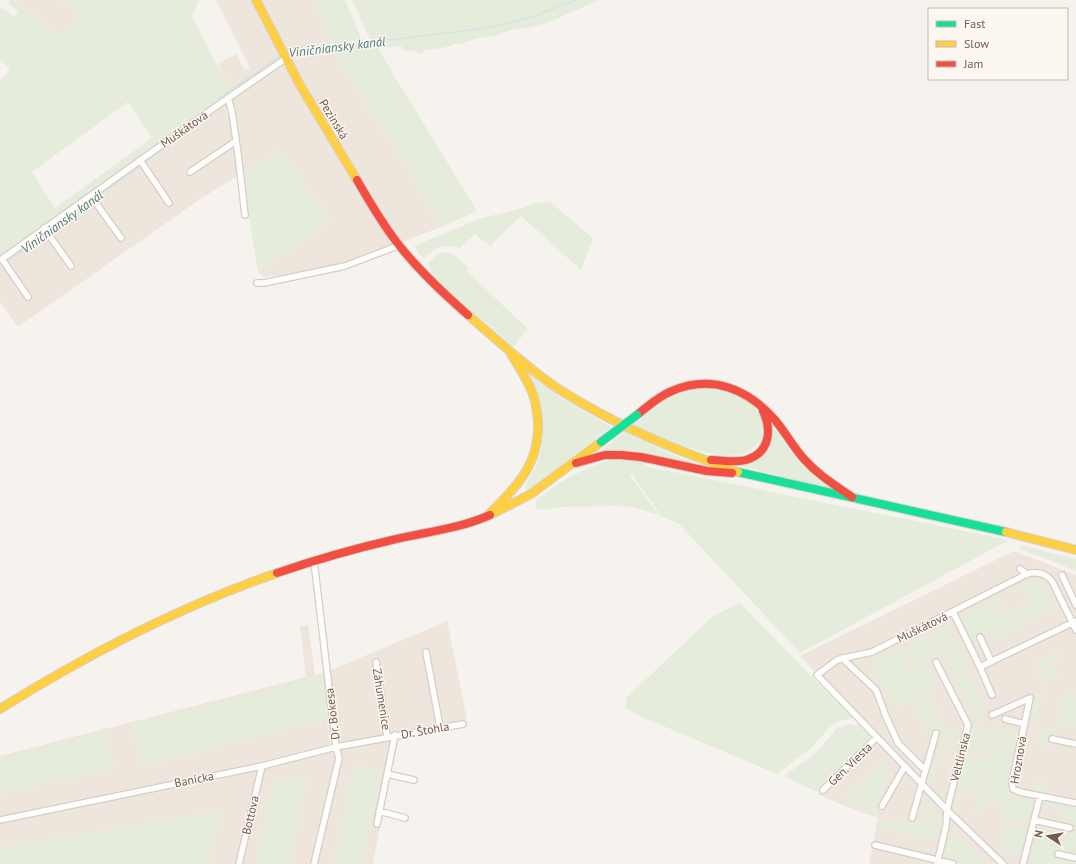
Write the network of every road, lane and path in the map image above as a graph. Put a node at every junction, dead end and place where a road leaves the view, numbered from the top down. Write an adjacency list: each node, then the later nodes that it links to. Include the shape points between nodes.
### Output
1 (256, 0): 2 (main road, Pezinská)
2 (283, 55): 3 (street, Muškátová); 12 (main road, Pezinská, via 328,133)
3 (228, 98): 4 (street); 5 (street, Muškátová)
4 (236, 141): 6 (street); 9 (street)
5 (140, 160): 7 (street, Muškátová); 8 (street)
6 (190, 172)
7 (91, 196): 10 (street, Muškátová); 11 (street)
8 (169, 203)
9 (245, 215)
10 (44, 228): 13 (street); 15 (street, Muškátová, via 2,259)
11 (121, 238)
12 (400, 245): 14 (street, via 345,266); 16 (main road, Pezinská, via 438,288)
13 (71, 266)
14 (257, 283)
15 (28, 297)
16 (508, 348): 18 (main road, Pezinská, via 550,382 587,406 635,432); 22 (main road, via 532,394 538,421 537,440 531,464 522,479)
17 (758, 404): 18 (main road, via 767,418 770,432 767,442 758,453 739,461); 19 (main road, bridge, via 746,394 718,384 689,385 672,391); 21 (main road, via 772,416 796,449 819,474)
18 (702, 460): 20 (main road, Pezinská)
19 (571, 465): 20 (main road, via 605,455 621,455 707,471); 22 (main road, via 520,501)
20 (745, 474): 21 (main road)
21 (856, 499): 23 (main road)
22 (484, 518): 24 (main road)
23 (1076, 550)
24 (314, 561): 40 (main road, via 240,586 155,623 74,664); 52 (street, Dr. Bokesa)
25 (1020, 570): 26 (street, Muškátová)
26 (1027, 574): 29 (street, Muškátová); 30 (street, Muškátová, via 1033,572 1048,576)
27 (1062, 575): 28 (street)
28 (1076, 604)
29 (953, 612): 34 (street, Muškátová, via 872,652); 38 (street)
30 (1074, 622): 31 (street, Muškátová); 35 (street)
31 (1076, 630)
32 (980, 637): 35 (street)
33 (426, 652): 45 (street)
34 (842, 658): 49 (street, Muškátová, via 816,675); 55 (street, via 876,690 898,743)
35 (991, 661): 38 (street)
36 (376, 662): 48 (street, Záhumenice)
37 (936, 662): 63 (street, Veltlínska, via 968,725)
38 (980, 667): 39 (street)
39 (992, 695)
40 (0, 709)
41 (992, 715): 44 (street, Hroznová, via 1030,698)
42 (1006, 719): 44 (street)
43 (464, 724): 45 (street, Dr. Štohla)
44 (1024, 724): 60 (street, Hroznová, via 1012,782 1013,789)
45 (440, 727): 47 (street, Dr. Štohla)
46 (936, 733): 55 (street)
47 (395, 735): 48 (street, Dr. Štohla); 56 (street)
48 (387, 737): 52 (street, Banícka)
49 (877, 737): 54 (street); 59 (street, Gen. Viesta)
50 (1052, 739): 51 (street)
51 (1076, 744)
52 (336, 747): 53 (street, Banícka); 78 (street, Dr. Bokesa, via 339,758)
53 (262, 766): 67 (street, Banícka); 77 (street, Bottova)
54 (905, 766): 58 (street); 62 (street)
55 (925, 770): 58 (street)
56 (387, 774): 57 (street); 64 (street)
57 (414, 780)
58 (922, 783): 63 (street); 66 (street)
59 (823, 790)
60 (1040, 796): 61 (street); 68 (street)
61 (1076, 803)
62 (882, 806)
63 (947, 810): 69 (street); 71 (street, Veltlínska)
64 (379, 811): 65 (street); 70 (street)
65 (405, 818)
66 (912, 818)
67 (0, 820)
68 (1034, 820): 72 (street); 81 (street)
69 (959, 822): 71 (street); 80 (street)
70 (377, 824)
71 (946, 826): 76 (street, Veltlínska)
72 (1070, 828)
73 (875, 845): 76 (street)
74 (1058, 854): 75 (street)
75 (1076, 858)
76 (938, 862): 79 (street)
77 (239, 864)
78 (314, 864)
79 (953, 864)
80 (1003, 864)
81 (1023, 864)

